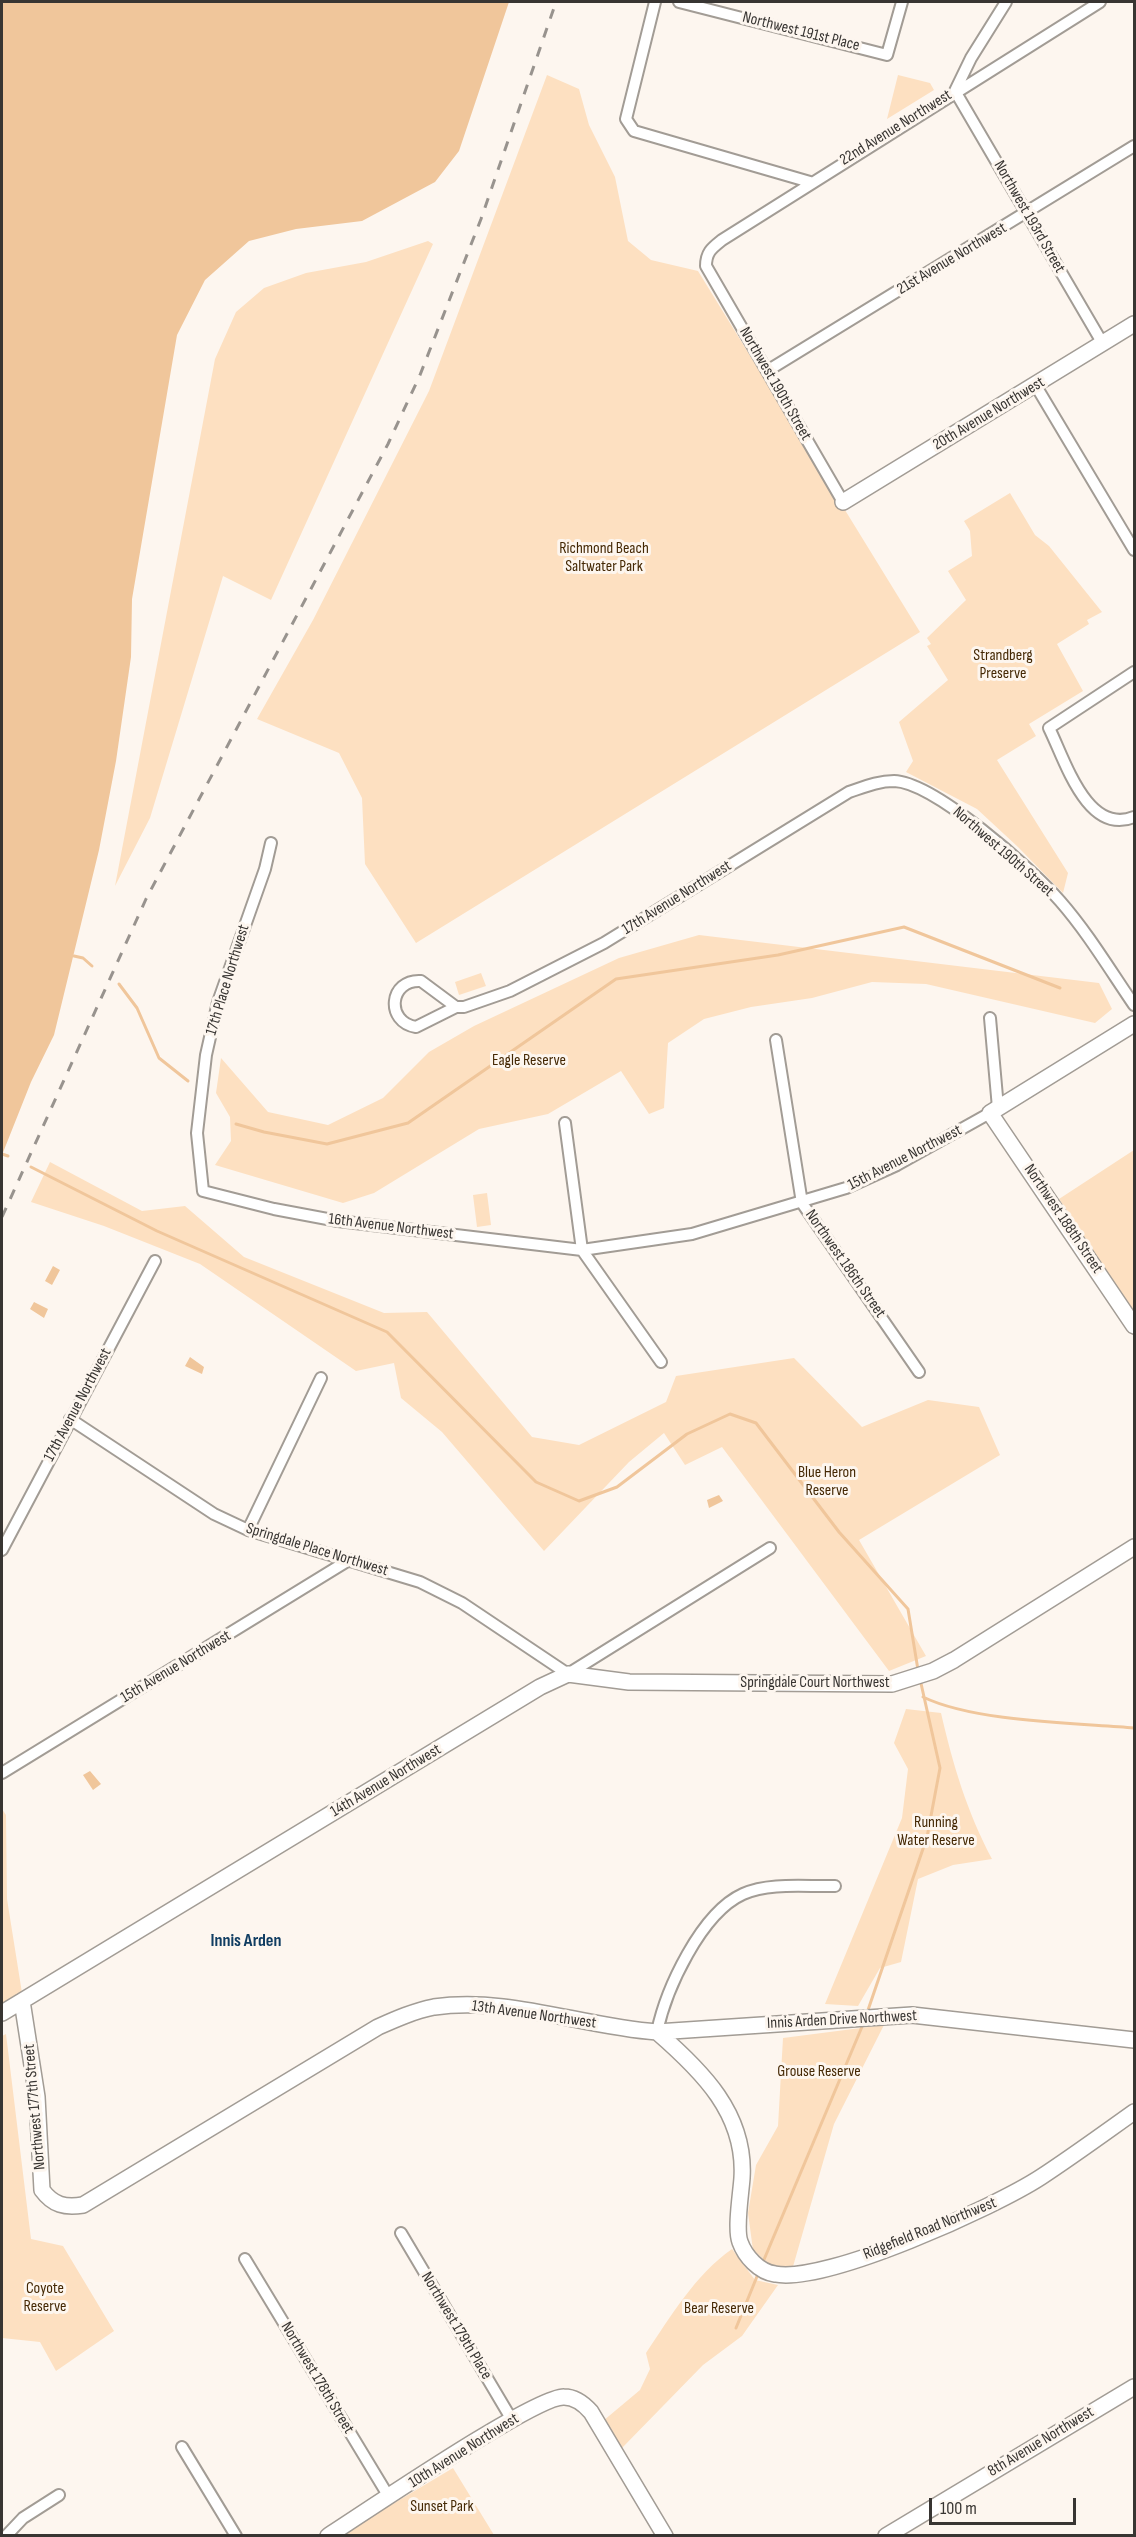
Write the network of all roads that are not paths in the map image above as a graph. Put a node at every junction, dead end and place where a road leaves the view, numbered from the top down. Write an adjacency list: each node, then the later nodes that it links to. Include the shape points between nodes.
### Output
1 (656, 2): 8 (street, via 626,119 628,126 634,131)
2 (679, 2): 3 (street, Northwest 191st Place, via 888,55)
3 (903, 2)
4 (1006, 2): 6 (street)
5 (1100, 2): 6 (street, 22nd Avenue Northwest)
6 (955, 91): 8 (street, 22nd Avenue Northwest); 9 (street, Northwest 193rd Street)
7 (1134, 146): 9 (street, 21st Avenue Northwest)
8 (810, 182): 10 (street, 22nd Avenue Northwest, via 711,248)
9 (1027, 214): 12 (street, Northwest 193rd Street); 13 (street, 21st Avenue Northwest)
10 (706, 266): 13 (street, Northwest 190th Street)
11 (1134, 324): 12 (street, 20th Avenue Northwest)
12 (1103, 344): 14 (street, 20th Avenue Northwest)
13 (768, 371): 15 (street, Northwest 190th Street)
14 (1036, 386): 15 (street, 20th Avenue Northwest); 16 (street)
15 (843, 502)
16 (1134, 550)
17 (1134, 672): 19 (street, via 1049,728 1088,804 1109,819 1123,821)
18 (895, 781): 21 (street, Northwest 190th Street, via 936,795 1034,876 1079,924); 22 (street, 17th Avenue Northwest, via 849,792 604,943 510,992)
19 (1134, 817)
20 (271, 843): 28 (street, 17th Place Northwest, via 218,1002 206,1055 197,1133)
21 (1134, 1005)
22 (456, 1007): 22 (street, 17th Avenue Northwest, via 421,981 405,985 394,1000 398,1016 416,1027)
23 (990, 1018): 26 (street, Northwest 188th Street)
24 (1134, 1024): 26 (street, 15th Avenue Northwest)
25 (776, 1040): 29 (street, Northwest 186th Street)
26 (994, 1110): 29 (street, 15th Avenue Northwest, via 897,1165); 32 (street, Northwest 188th Street)
27 (565, 1123): 30 (street)
28 (203, 1191): 30 (street, 16th Avenue Northwest, via 338,1221)
29 (802, 1203): 30 (street, 15th Avenue Northwest, via 692,1234); 34 (street, Northwest 186th Street)
30 (582, 1251): 33 (street)
31 (155, 1261): 36 (street, 17th Avenue Northwest)
32 (1134, 1326)
33 (661, 1362)
34 (920, 1372)
35 (321, 1377): 37 (street)
36 (70, 1419): 37 (street, Springdale Place Northwest, via 214,1514); 40 (street, 17th Avenue Northwest)
37 (248, 1530): 41 (street, Springdale Place Northwest)
38 (1134, 1547): 42 (street, Springdale Court Northwest, via 954,1660 892,1684 629,1682)
39 (770, 1548): 42 (street, 14th Avenue Northwest)
40 (2, 1550)
41 (349, 1560): 42 (street, Springdale Place Northwest, via 431,1587 462,1603); 43 (street, 15th Avenue Northwest)
42 (568, 1674): 45 (street, 14th Avenue Northwest, via 530,1693)
43 (2, 1773)
44 (836, 1886): 47 (street, via 771,1887 744,1894 725,1906 705,1928 687,1959 663,2004)
45 (22, 2001): 46 (street, 14th Avenue Northwest); 50 (street, Northwest 177th Street, via 37,2097 42,2190)
46 (2, 2013)
47 (657, 2032): 48 (street, Innis Arden Drive Northwest, via 912,2015); 49 (street, Ridgefield Road Northwest, via 707,2080 731,2115 743,2168 739,2240 747,2255 773,2274 792,2276 840,2264 952,2223 1041,2177); 50 (street, 13th Avenue Northwest, via 481,2006 432,2008 404,2015 83,2205)
48 (1134, 2040)
49 (1134, 2112)
50 (60, 2205)
51 (401, 2233): 54 (street, Northwest 179th Place)
52 (245, 2259): 57 (street, Northwest 178th Street)
53 (1134, 2387): 62 (street, 8th Avenue Northwest)
54 (512, 2420): 57 (street, 10th Avenue Northwest); 61 (street, 10th Avenue Northwest, via 544,2402 563,2396 574,2398 591,2412)
55 (182, 2447): 59 (street)
56 (59, 2495): 58 (street, via 23,2518)
57 (389, 2497): 60 (street, 10th Avenue Northwest)
58 (6, 2535)
59 (236, 2535)
60 (328, 2535)
61 (665, 2535)
62 (886, 2535)

